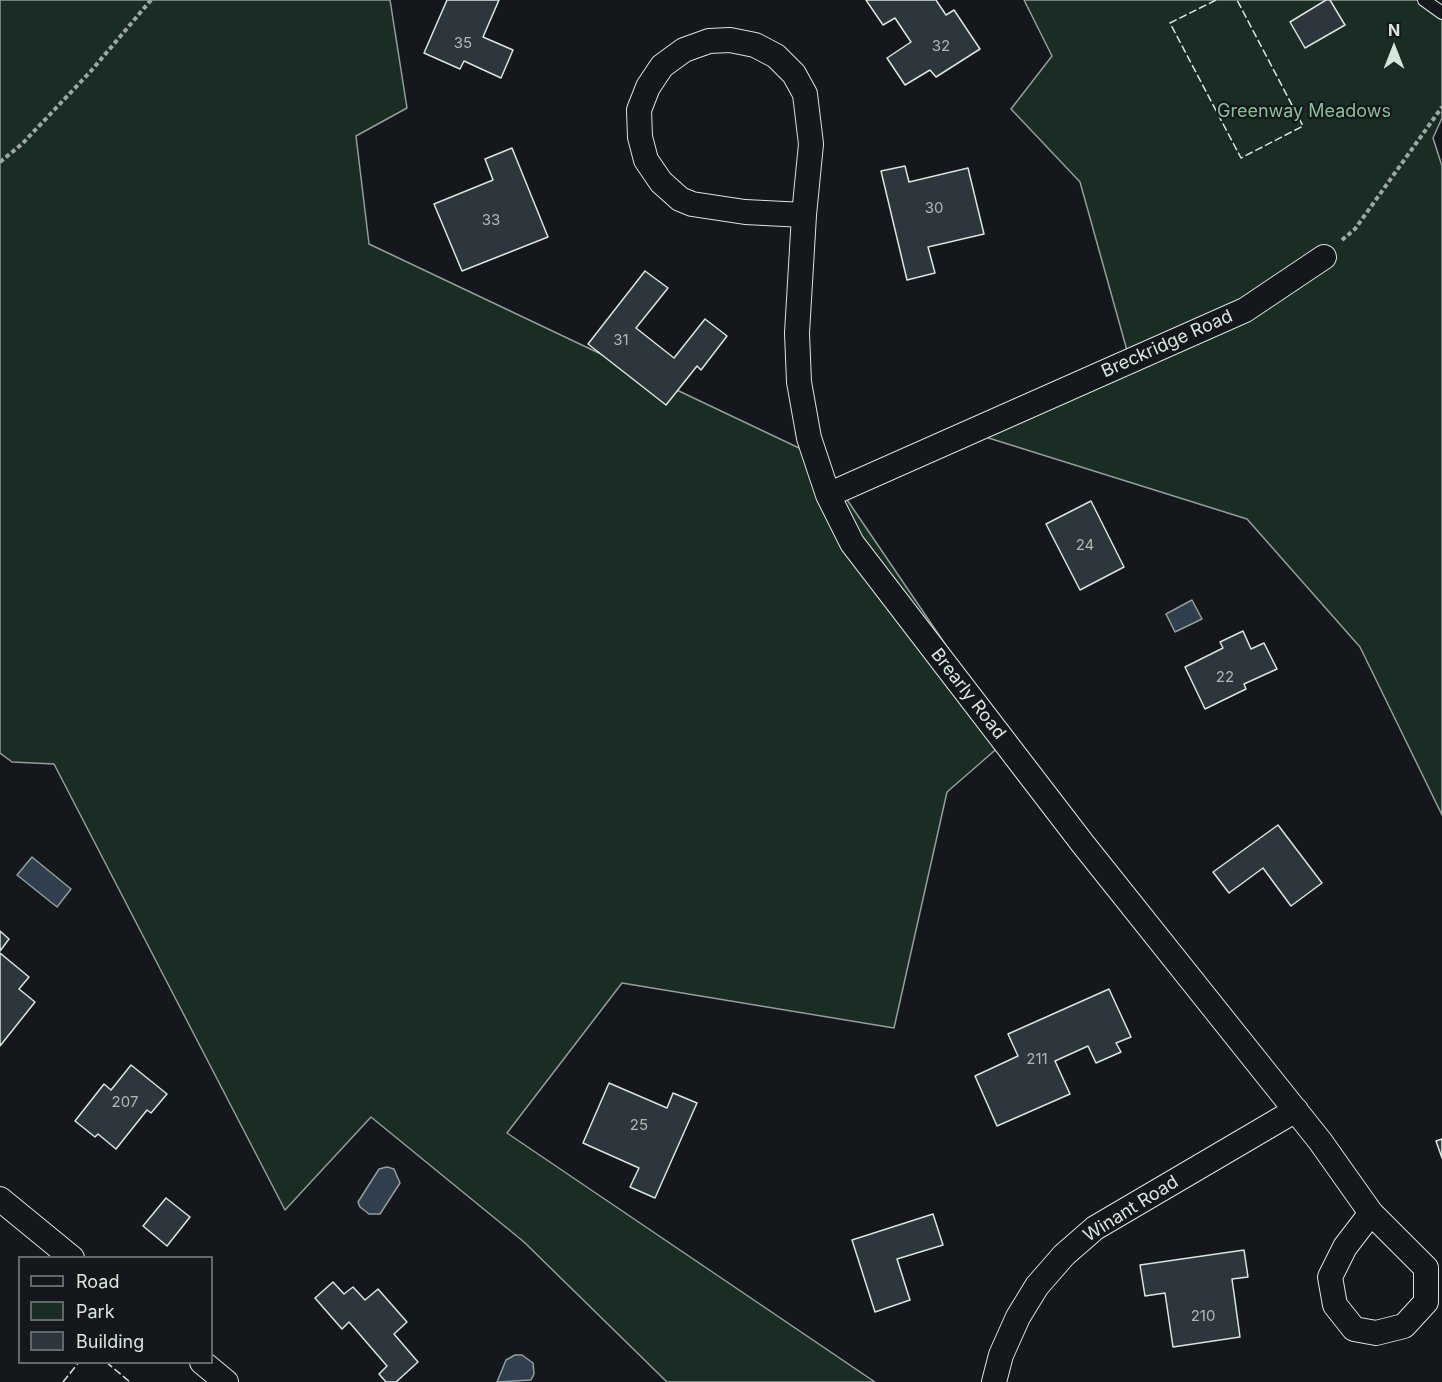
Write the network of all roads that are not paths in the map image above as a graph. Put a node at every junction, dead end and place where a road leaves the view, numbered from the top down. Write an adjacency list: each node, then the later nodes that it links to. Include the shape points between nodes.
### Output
1 (1424, 0): 2 (lane)
2 (1442, 14)
3 (804, 215): 3 (street, Brearly Road, via 810,117 805,94 794,74 776,56 755,45 730,40 709,41 684,50 662,66 648,87 638,124 646,160 661,182 680,199 701,206); 5 (street, Brearly Road, via 797,333 799,382 809,438)
4 (1324, 257): 5 (street, Breckridge Road, via 1245,310)
5 (828, 495): 6 (street, Brearly Road, via 852,543 1083,844)
6 (1296, 1110): 8 (street, Brearly Road); 12 (street, Winant Road, via 1095,1228 1064,1255 1037,1286 1018,1317)
7 (0, 1199): 9 (street)
8 (1371, 1213): 8 (street, via 1345,1247 1330,1277 1335,1305 1354,1329 1377,1333 1404,1326 1426,1302 1426,1268)
9 (71, 1256)
10 (204, 1364): 11 (street)
11 (226, 1382)
12 (994, 1382)

